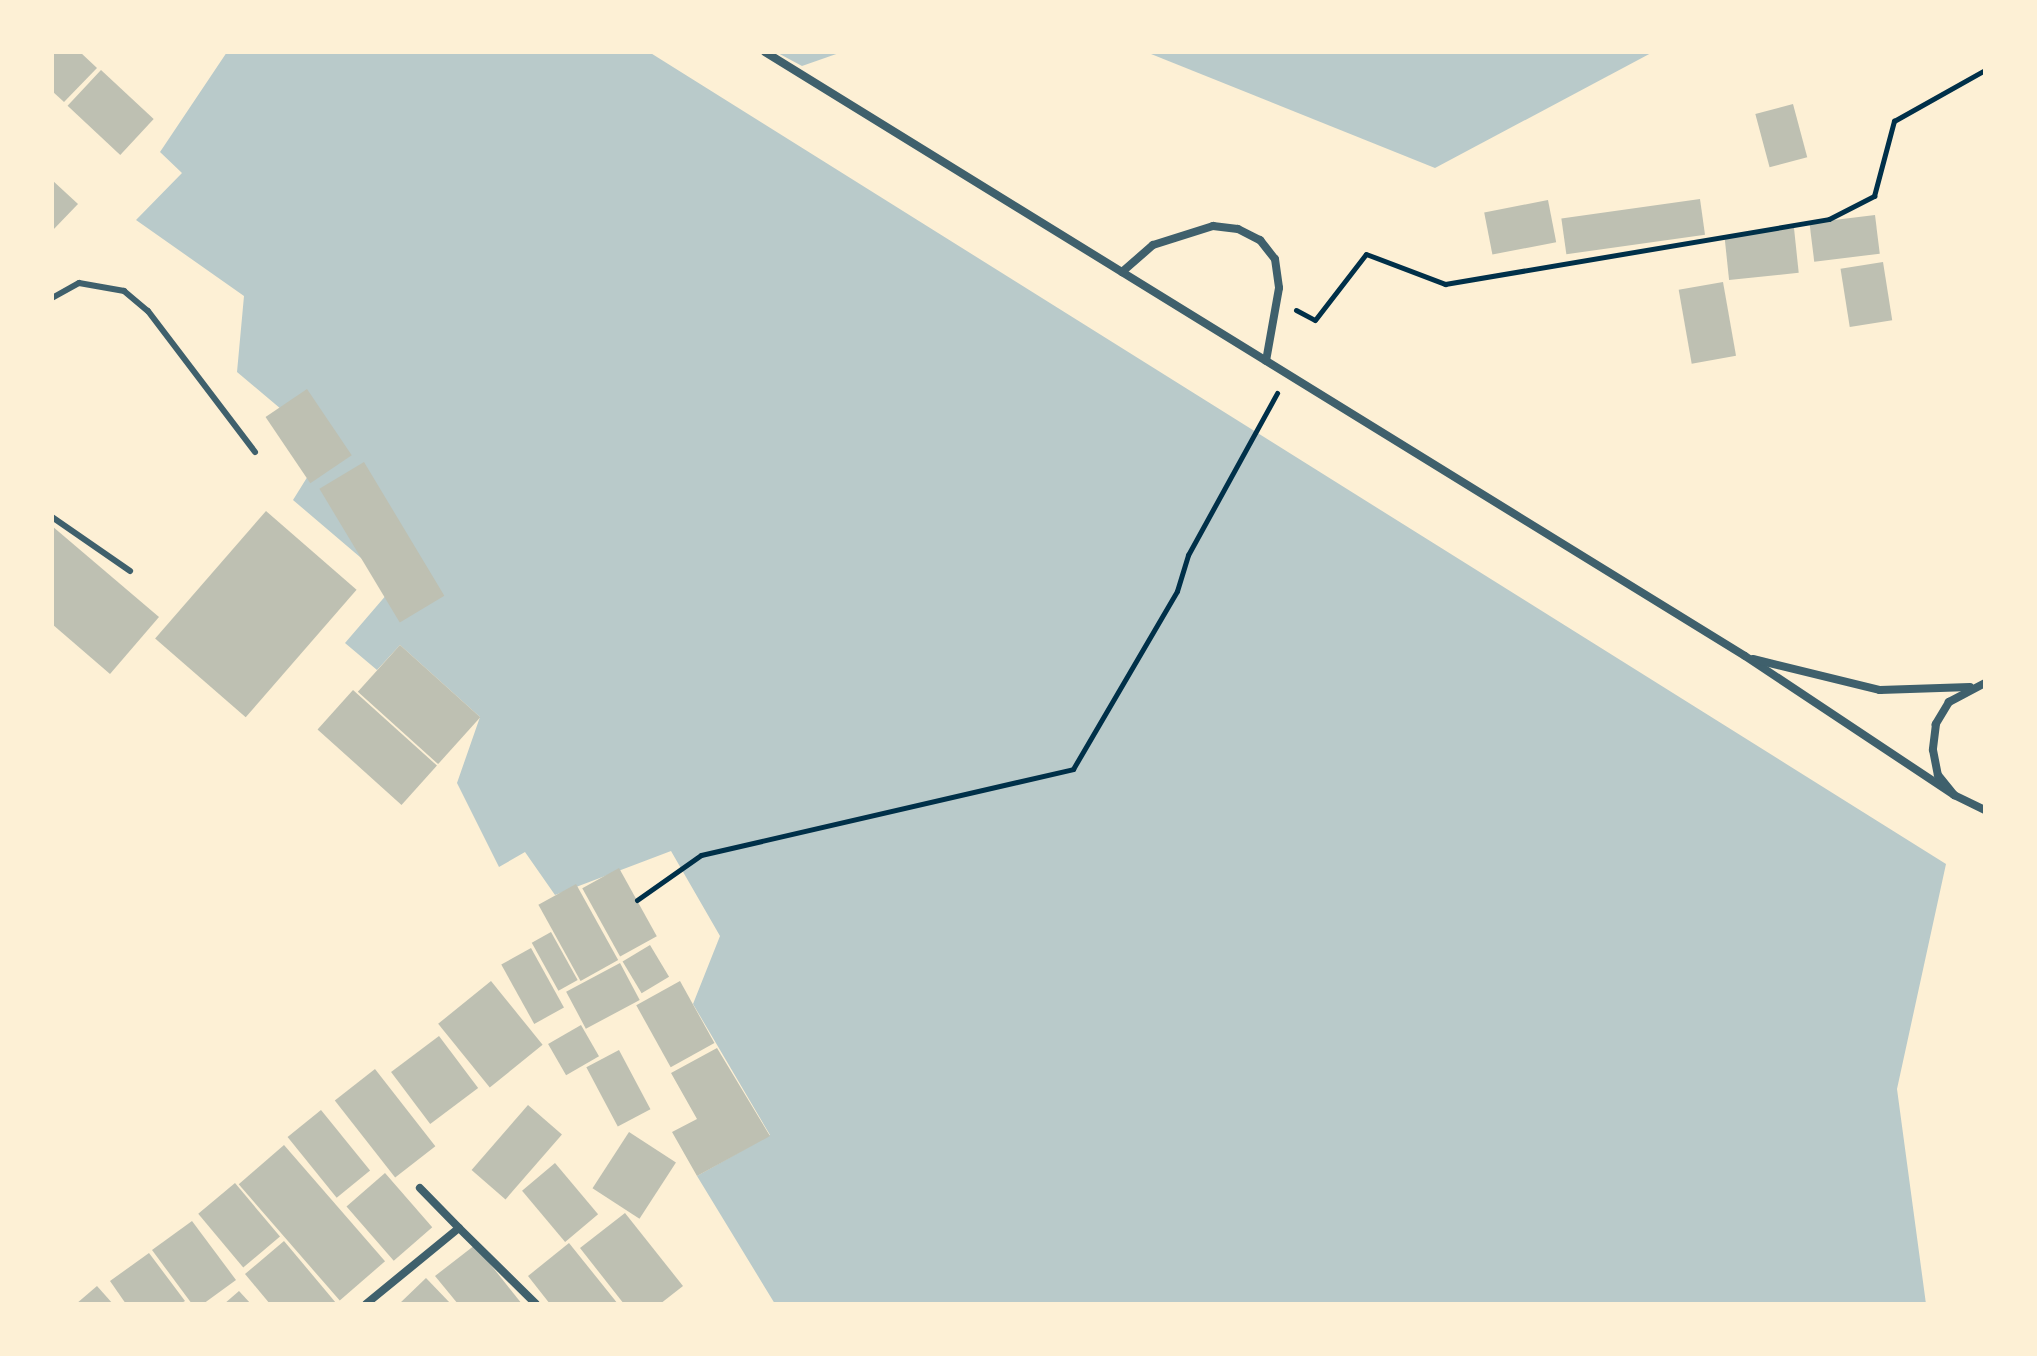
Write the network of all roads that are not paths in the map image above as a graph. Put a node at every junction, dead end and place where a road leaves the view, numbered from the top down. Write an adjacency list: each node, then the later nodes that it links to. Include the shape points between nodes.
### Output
1 (765, 52): 2 (street)
2 (1122, 272): 4 (street); 4 (street, via 1164,241 1213,226 1238,229 1260,240 1275,259 1278,300)
3 (52, 298): 5 (lane, via 79,283 124,291 148,311)
4 (1266, 361): 8 (street)
5 (255, 452)
6 (52, 517): 7 (lane)
7 (130, 571)
8 (1745, 656): 10 (street, via 1880,690); 11 (street)
9 (1985, 683): 10 (street)
10 (1970, 687): 11 (street, via 1949,702 1936,724 1933,750 1938,775)
11 (1954, 795): 12 (street)
12 (1985, 810)
13 (420, 1188): 14 (street)
14 (459, 1228): 15 (street); 16 (street)
15 (366, 1304)
16 (536, 1304)

